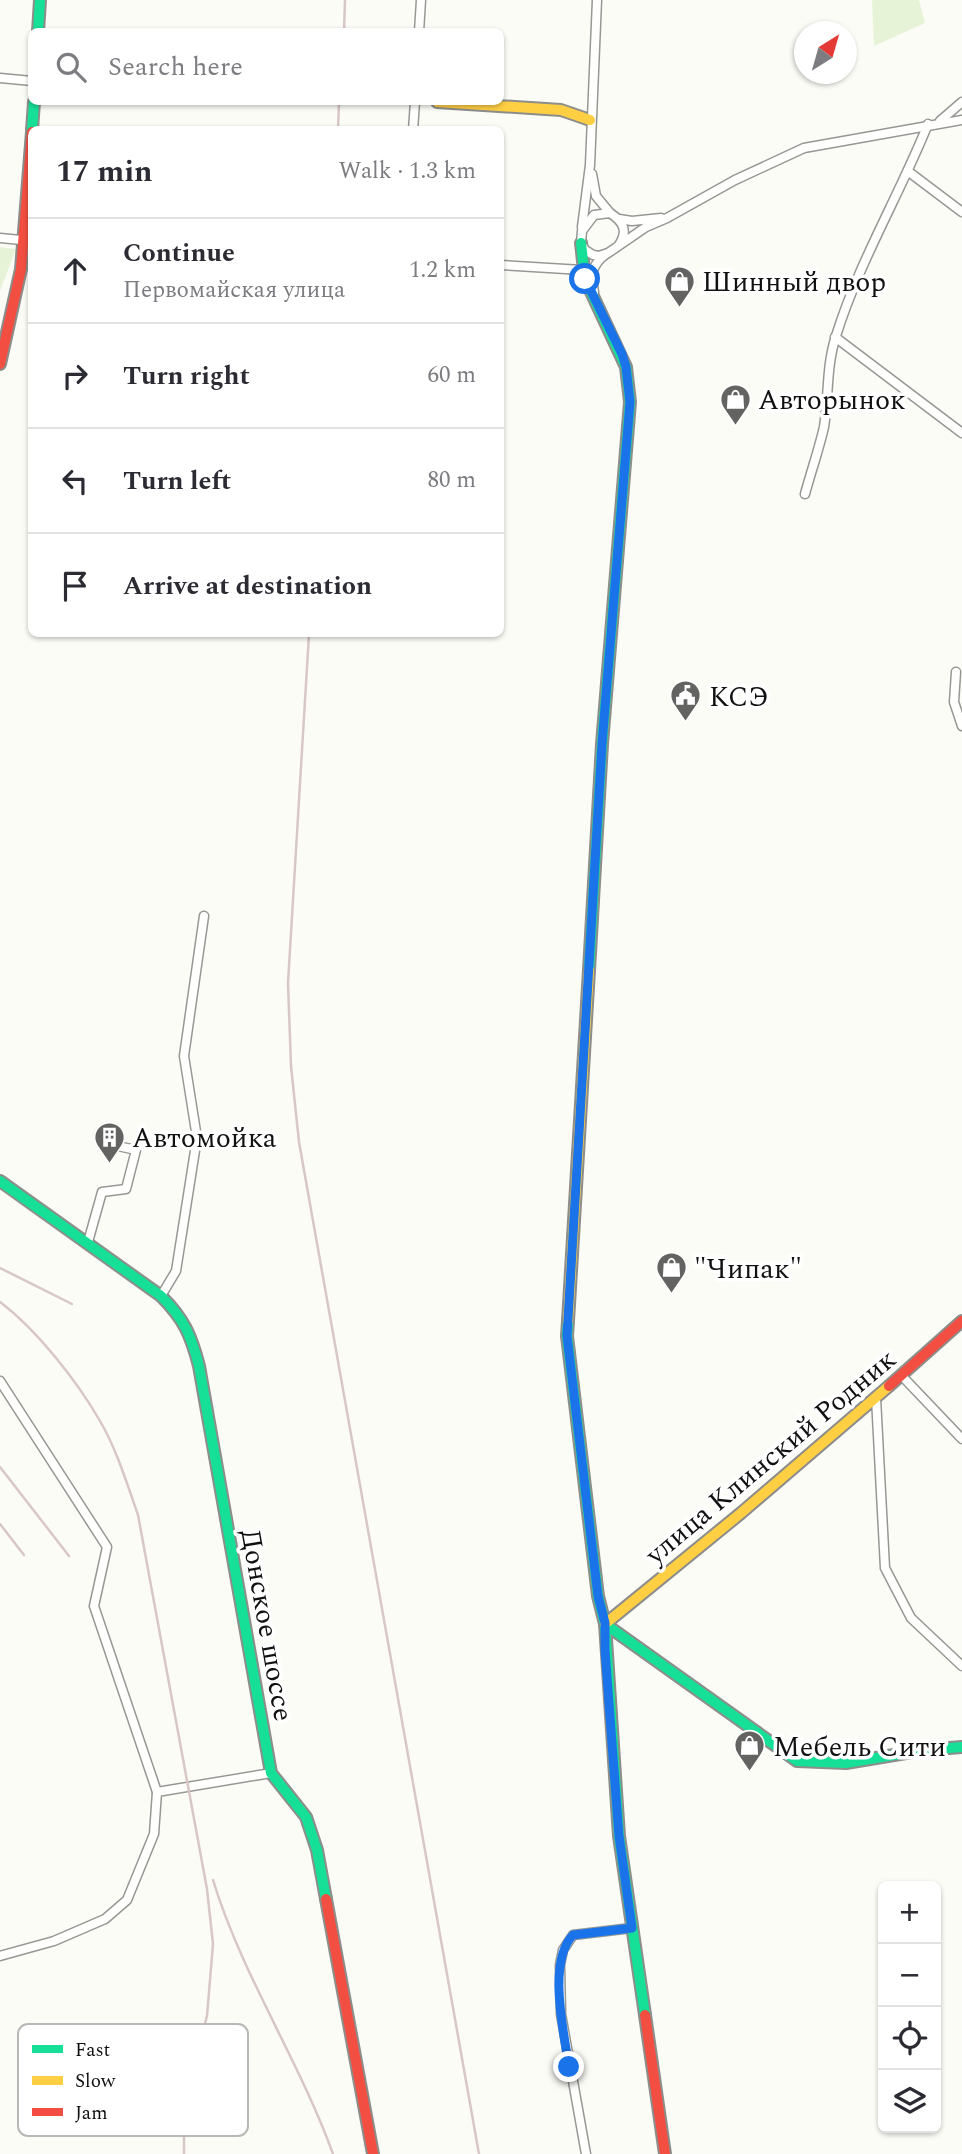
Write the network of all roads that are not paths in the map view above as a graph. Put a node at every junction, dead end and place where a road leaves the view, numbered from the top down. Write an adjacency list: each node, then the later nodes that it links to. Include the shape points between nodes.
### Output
1 (40, 0): 4 (main road)
2 (421, 0): 5 (street)
3 (597, 0): 12 (street)
4 (38, 28)
5 (419, 28)
6 (0, 78): 7 (street)
7 (28, 81)
8 (962, 102): 14 (street)
9 (34, 105): 15 (main road)
10 (415, 105): 16 (street)
11 (484, 105): 12 (main road, via 561,110)
12 (590, 120): 17 (street)
13 (962, 120): 14 (street)
14 (933, 124): 18 (street); 21 (street, via 804,148)
15 (32, 126)
16 (413, 126)
17 (590, 165): 20 (street, via 596,196); 23 (street)
18 (909, 172): 19 (street); 32 (street, via 870,249)
19 (962, 212)
20 (610, 213): 22 (street); 23 (street, via 594,215)
21 (667, 218): 22 (street); 27 (street)
22 (619, 219): 27 (street, via 624,237)
23 (582, 231): 26 (street)
24 (0, 238): 25 (street)
25 (28, 240): 33 (main road)
26 (580, 243): 28 (street, via 593,255); 30 (main road)
27 (619, 245): 28 (street)
28 (608, 253): 31 (street, via 598,260 592,274)
29 (504, 265): 30 (street)
30 (582, 270): 31 (main road)
31 (601, 311): 48 (main road, via 626,367 630,402 602,744 567,1336)
32 (835, 337): 34 (street); 35 (street, via 824,426)
33 (0, 364)
34 (962, 433)
35 (805, 494)
36 (959, 675): 37 (street, via 954,702)
37 (962, 726)
38 (204, 916): 42 (street, via 184,1056 197,1138 176,1271)
39 (104, 1143): 41 (street, via 136,1150 126,1189 102,1192)
40 (0, 1181): 41 (main road, Донское шоссе)
41 (88, 1242): 42 (main road, Донское шоссе)
42 (161, 1296): 51 (main road, Донское шоссе, via 192,1339 200,1366)
43 (962, 1321): 44 (main road, улица Клинский Родник)
44 (901, 1375): 46 (main road, улица Клинский Родник); 47 (street)
45 (0, 1381): 52 (street, via 107,1547 94,1606)
46 (876, 1398): 48 (main road, улица Клинский Родник); 49 (street, via 885,1568 911,1618)
47 (962, 1438)
48 (605, 1623): 50 (main road, via 797,1761 831,1764); 53 (main road, via 619,1836)
49 (962, 1666)
50 (962, 1747)
51 (271, 1773): 52 (street); 55 (main road, Донское шоссе, via 306,1817 317,1850)
52 (157, 1792): 54 (street, via 154,1834 127,1900 105,1919 54,1941)
53 (632, 1928): 56 (street, via 573,1935 563,1950 561,2014); 57 (main road)
54 (0, 1956)
55 (373, 2154)
56 (586, 2154)
57 (665, 2154)

